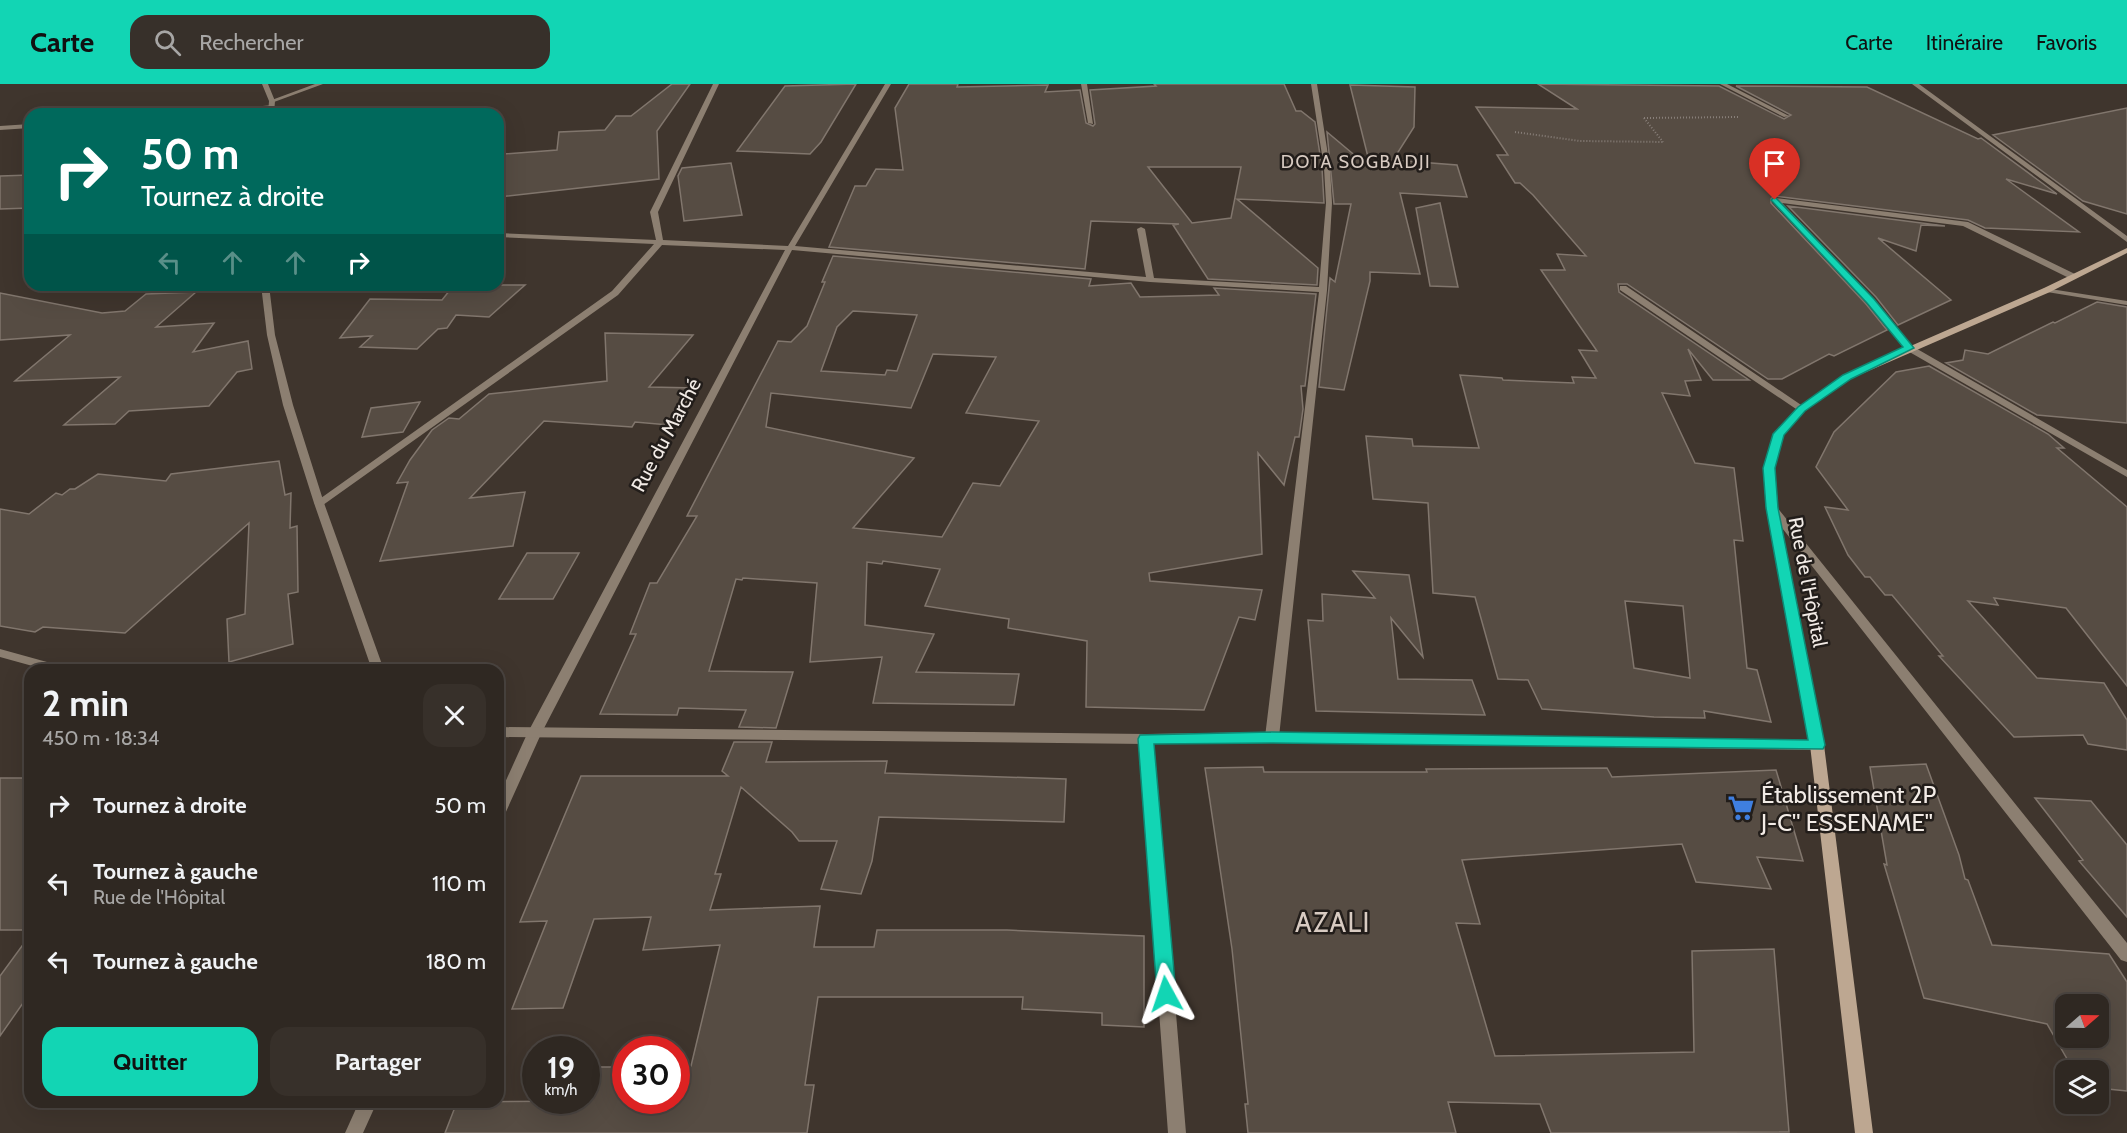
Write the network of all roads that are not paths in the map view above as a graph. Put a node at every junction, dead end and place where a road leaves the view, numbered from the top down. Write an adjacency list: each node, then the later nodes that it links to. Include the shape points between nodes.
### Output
1 (266, 84): 9 (street)
2 (320, 84): 9 (street)
3 (716, 84): 19 (street, via 654,212)
4 (888, 84): 20 (street, Rue du Marché)
5 (1084, 84): 13 (street)
6 (1314, 84): 25 (street, via 1329,203)
7 (1723, 84): 12 (street)
8 (1915, 84): 18 (street)
9 (272, 104): 10 (street); 11 (street)
10 (232, 108)
11 (272, 108)
12 (1786, 116)
13 (1091, 123)
14 (24, 126): 15 (street)
15 (0, 128)
16 (1141, 229): 23 (street)
17 (504, 235): 19 (street)
18 (2127, 240)
19 (660, 242): 20 (street); 32 (street, via 615,293)
20 (790, 248): 23 (street); 38 (street, Rue du Marché)
21 (2127, 250): 22 (main road, Rue de l'Hôpital)
22 (2072, 276): 26 (main road, Rue de l'Hôpital); 29 (street, via 1965,224 1775,200 1871,301)
23 (1150, 280): 25 (street)
24 (1623, 288): 30 (street)
25 (1323, 290): 39 (street)
26 (2048, 290): 28 (street); 29 (main road, Rue de l'Hôpital)
27 (266, 291): 32 (street, via 271,335 288,405)
28 (2127, 303)
29 (1909, 348): 30 (main road, Rue de l'Hôpital, via 1847,377); 31 (street)
30 (1802, 409): 33 (main road, Rue de l'Hôpital, via 1779,434 1775,446 1769,468)
31 (2127, 474)
32 (319, 503): 36 (street)
33 (1772, 508): 41 (main road, Rue de l'Hôpital); 43 (street)
34 (0, 653): 35 (street)
35 (39, 664)
36 (376, 664)
37 (504, 732): 38 (street)
38 (534, 734): 40 (street); 42 (street, Rue du Marché)
39 (1272, 737): 40 (street); 41 (street)
40 (1146, 739): 46 (street)
41 (1817, 745): 47 (main road, Rue de l'Hôpital)
42 (504, 801)
43 (2127, 955)
44 (365, 1108): 45 (street)
45 (354, 1133)
46 (1177, 1133)
47 (1864, 1133)

